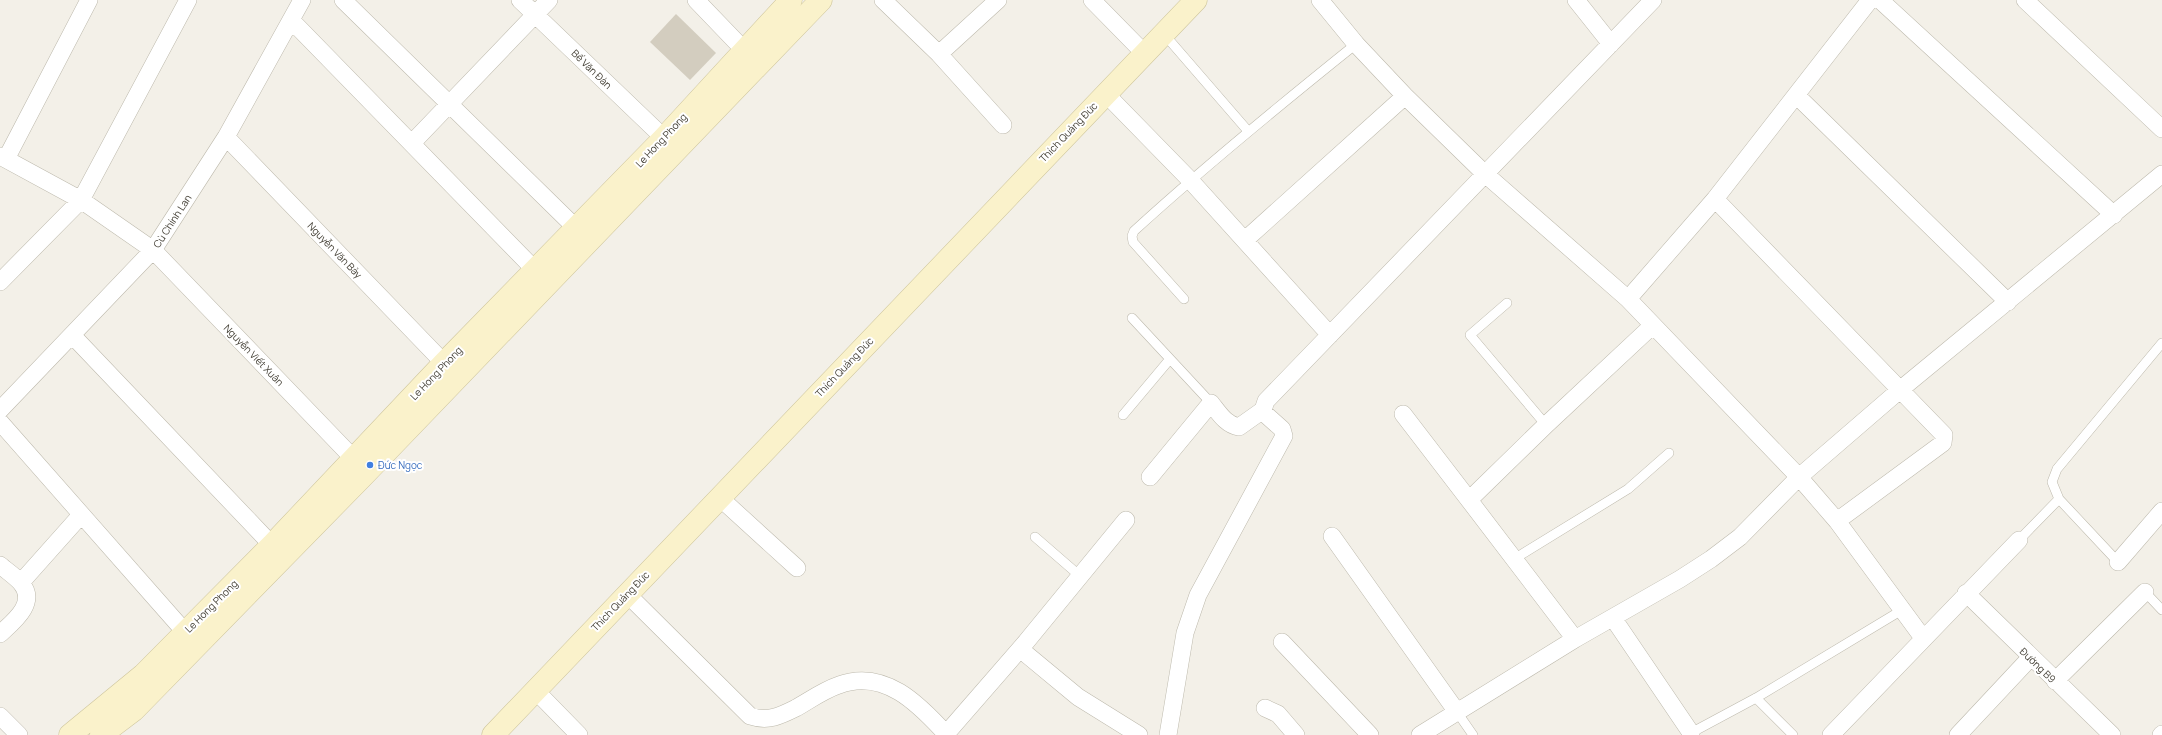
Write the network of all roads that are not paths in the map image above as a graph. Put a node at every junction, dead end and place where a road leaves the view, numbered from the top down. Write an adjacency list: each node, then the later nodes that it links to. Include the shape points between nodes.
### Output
1 (89, 0): 38 (street)
2 (188, 0): 43 (street)
3 (302, 0): 21 (street, Cù Chính Lan)
4 (344, 0): 31 (street)
5 (520, 0): 20 (street, Bế Văn Đàn)
6 (549, 0): 20 (street)
7 (696, 0): 25 (street)
8 (791, 0): 25 (main road, Le Hong Phong)
9 (821, 0): 37 (main road, Le Hong Phong)
10 (883, 0): 27 (street)
11 (998, 0): 27 (street)
12 (1092, 0): 26 (street)
13 (1196, 0): 22 (main road, Thích Quảng Đức)
14 (1576, 0): 24 (street)
15 (1653, 0): 24 (street)
16 (1870, 0): 29 (street)
17 (1880, 0): 44 (street)
18 (2025, 0): 33 (street)
19 (1326, 2): 23 (street)
20 (535, 15): 31 (street); 37 (street, Bế Văn Đàn)
21 (291, 20): 35 (street, Cù Chính Lan); 36 (street)
22 (1164, 34): 26 (main road, Thích Quảng Đức); 34 (lane)
23 (1356, 44): 30 (street); 34 (lane)
24 (1611, 44): 39 (street)
25 (744, 50): 37 (main road, Le Hong Phong)
26 (1144, 53): 28 (main road, Thích Quảng Đức)
27 (939, 54): 32 (street)
28 (1105, 93): 41 (street); 73 (main road, Thích Quảng Đức)
29 (1796, 95): 42 (street); 52 (street)
30 (1405, 96): 39 (street); 46 (street)
31 (449, 104): 36 (street); 45 (street)
32 (1003, 125)
33 (2162, 129)
34 (1248, 131): 41 (lane)
35 (226, 137): 47 (street, Cù Chính Lan); 60 (street, Nguyễn Văn Bảy)
36 (412, 143): 48 (street)
37 (670, 144): 45 (main road, Le Hong Phong); 103 (main road, Le Hong Phong, via 364,475)
38 (3, 157): 43 (street, Nguyễn Viết Xuân)
39 (1484, 173): 51 (street); 57 (street)
40 (2162, 174): 44 (street)
41 (1190, 180): 46 (street); 50 (lane, via 1134,231 1132,236 1133,242)
42 (1715, 199): 51 (street); 61 (street)
43 (81, 200): 47 (street, Nguyễn Viết Xuân); 49 (street)
44 (2114, 215): 52 (street)
45 (576, 228): 48 (main road, Le Hong Phong)
46 (1245, 240): 57 (street)
47 (153, 250): 56 (street, Cù Chính Lan); 70 (street, Nguyễn Viết Xuân)
48 (536, 270): 60 (main road, Le Hong Phong)
49 (0, 282)
50 (1184, 299)
51 (1628, 299): 55 (street)
52 (2008, 302): 61 (street)
53 (1507, 303): 68 (lane, via 1470,336)
54 (1132, 318): 59 (lane)
55 (1652, 326): 68 (street); 72 (street)
56 (72, 335): 63 (street, Cù Chính Lan); 83 (street)
57 (1330, 335): 64 (street, via 1266,401)
58 (2162, 343): 74 (lane, via 2057,469 2052,482)
59 (1170, 359): 62 (lane); 66 (lane)
60 (444, 363): 70 (main road, Le Hong Phong)
61 (1901, 389): 72 (street); 79 (street, via 1944,435 1943,442)
62 (1211, 403): 64 (street, via 1223,418 1239,427); 71 (street)
63 (0, 410)
64 (1263, 410): 118 (street, via 1282,429 1284,436 1198,595 1190,615)
65 (1403, 414): 75 (street)
66 (1123, 415)
67 (0, 422): 77 (street)
68 (1546, 424): 75 (street)
69 (1669, 454): 84 (lane, via 1628,489)
70 (354, 459): 83 (main road, Le Hong Phong)
71 (1150, 477)
72 (1799, 478): 79 (street); 95 (street, via 1740,537 1711,559)
73 (719, 497): 87 (street); 91 (main road, Thích Quảng Đức)
74 (2059, 499): 82 (lane); 85 (lane)
75 (1469, 500): 84 (street)
76 (2162, 511): 85 (street)
77 (81, 515): 89 (street); 96 (street)
78 (1126, 520): 88 (street)
79 (1837, 521): 93 (street)
80 (1332, 536): 108 (street)
81 (1035, 537): 88 (lane)
82 (2019, 540): 92 (street)
83 (272, 545): 96 (main road, Le Hong Phong)
84 (1514, 559): 99 (street)
85 (2118, 562)
86 (0, 565): 89 (street)
87 (797, 568)
88 (1080, 576): 101 (street)
89 (22, 584): 97 (street, via 26,596 25,607)
90 (2145, 592): 94 (lane); 104 (street)
91 (627, 594): 105 (main road, Thích Quảng Đức); 116 (street, via 750,716 761,720 775,718 838,685 868,680 901,692 918,705)
92 (1966, 594): 98 (street); 102 (street, Đường B9)
93 (1902, 610): 98 (street); 106 (lane)
94 (2162, 610)
95 (1613, 618): 99 (street); 110 (street)
96 (185, 632): 103 (main road, Le Hong Phong)
97 (0, 634)
98 (1923, 638): 124 (street)
99 (1576, 639): 108 (street)
100 (1282, 642): 120 (street)
101 (1020, 649): 116 (street); 117 (street, via 1078,697)
102 (2031, 657): 104 (street, Đường B9); 125 (street)
103 (169, 661): 112 (main road, Le Hong Phong, via 143,675); 113 (main road, Le Hong Phong, via 134,710)
104 (2055, 681): 126 (street, Đường B9)
105 (535, 690): 114 (main road, Thích Quảng Đức); 115 (street)
106 (1756, 698): 110 (lane); 123 (lane)
107 (1265, 708): 119 (street, via 1278,714)
108 (1457, 712): 121 (street); 122 (lane)
109 (0, 716): 111 (street)
110 (1690, 734)
111 (19, 735)
112 (70, 735)
113 (101, 735)
114 (493, 735)
115 (579, 735)
116 (946, 735)
117 (1139, 735)
118 (1168, 735)
119 (1296, 735)
120 (1370, 735)
121 (1420, 735)
122 (1473, 735)
123 (1793, 735)
124 (1831, 735)
125 (1958, 735)
126 (2112, 735)

